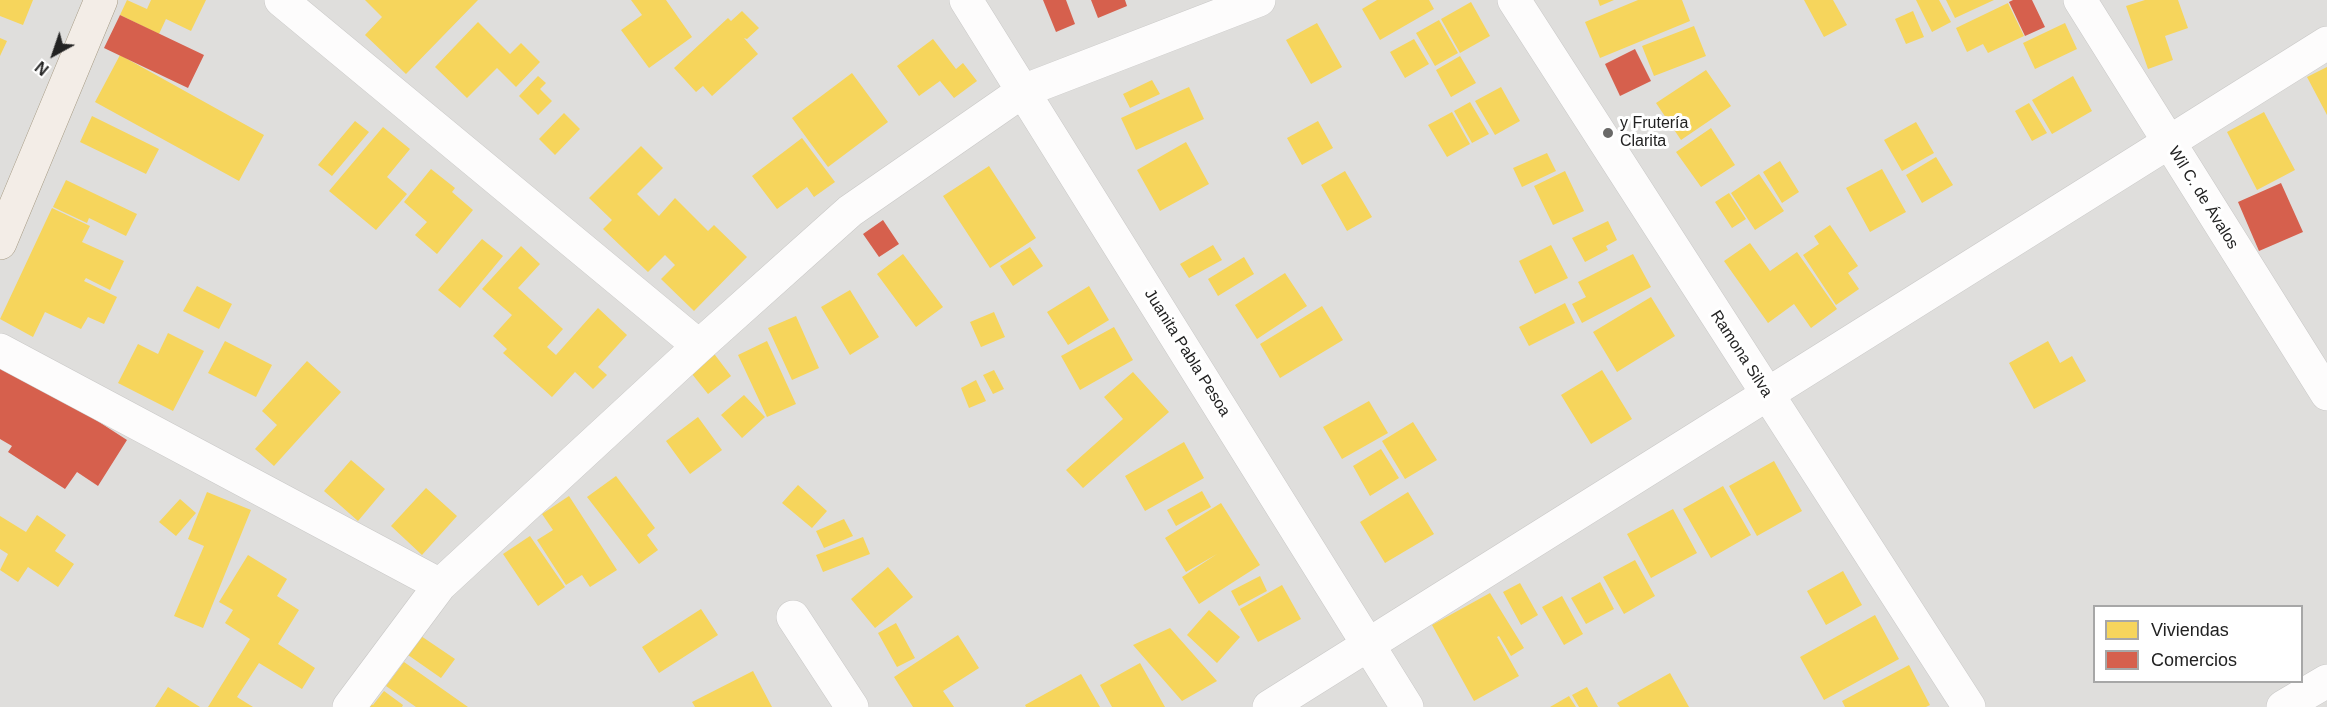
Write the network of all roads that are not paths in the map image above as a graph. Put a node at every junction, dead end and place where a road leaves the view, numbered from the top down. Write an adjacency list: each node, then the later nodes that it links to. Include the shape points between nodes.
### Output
1 (101, 0): 10 (main road)
2 (966, 0): 8 (street, Juanita Pabla Pesoa)
3 (1259, 0): 8 (street)
4 (1514, 0): 13 (street, Ramona Silva)
5 (2079, 0): 9 (street, Wil C. de Ávalos)
6 (298, 5): 11 (street)
7 (2327, 43): 9 (street)
8 (1023, 91): 11 (street, via 850,211); 17 (street, Juanita Pabla Pesoa)
9 (2168, 142): 13 (street); 14 (street, Wil C. de Ávalos)
10 (0, 243)
11 (699, 346): 15 (street)
12 (0, 350): 15 (street)
13 (1767, 394): 17 (street); 23 (street, Ramona Silva)
14 (2327, 394)
15 (440, 585): 19 (street)
16 (793, 617): 20 (street)
17 (1368, 645): 21 (street); 22 (street, Juanita Pabla Pesoa)
18 (2327, 681): 24 (street)
19 (349, 707)
20 (852, 707)
21 (1269, 707)
22 (1407, 707)
23 (1969, 707)
24 (2283, 707)

